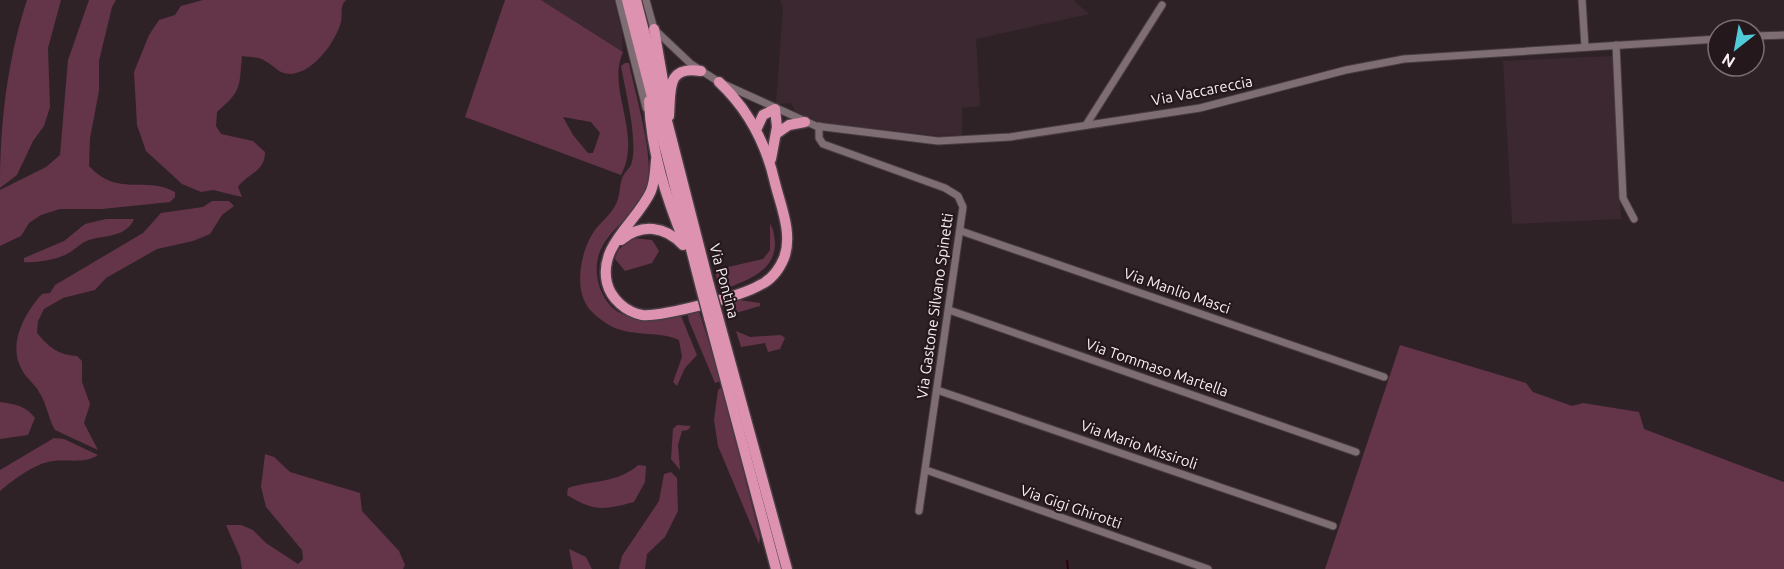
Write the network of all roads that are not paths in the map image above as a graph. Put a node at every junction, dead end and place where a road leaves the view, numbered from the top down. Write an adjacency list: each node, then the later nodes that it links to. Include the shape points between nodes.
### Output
1 (619, 0): 22 (street)
2 (627, 0): 14 (highway, Via Pontina)
3 (636, 0): 18 (highway, Via Pontina)
4 (646, 0): 7 (street)
5 (1582, 0): 12 (street)
6 (1162, 5): 19 (street)
7 (654, 29): 13 (street, Via Vaccareccia); 18 (highway)
8 (1784, 35): 9 (street)
9 (1766, 36)
10 (1706, 40): 11 (street, Via Vaccareccia)
11 (1616, 45): 12 (street, Via Vaccareccia); 26 (street, via 1623,198)
12 (1585, 47): 19 (street, Via Vaccareccia, via 1404,59 1336,72 1220,104)
13 (701, 71): 15 (street, Via Vaccareccia); 18 (highway, via 683,70 674,77)
14 (648, 79): 22 (highway); 30 (highway, Via Pontina)
15 (719, 82): 16 (street, Via Vaccareccia); 21 (highway, via 741,104)
16 (775, 109): 17 (street, Via Vaccareccia); 21 (highway, via 763,115); 23 (highway)
17 (805, 122): 20 (street, Via Vaccareccia); 23 (highway, via 789,125)
18 (668, 125): 30 (highway, Via Pontina)
19 (1086, 125): 20 (street, Via Vaccareccia, via 956,141)
20 (819, 126): 27 (street, Via Gastone Silvano Spinetti, via 823,144 953,193 963,207)
21 (756, 128): 25 (highway)
22 (650, 129): 24 (highway)
23 (776, 134): 25 (highway)
24 (656, 160): 28 (highway, via 650,193); 29 (highway)
25 (770, 162): 28 (highway, via 787,243 778,269 759,286 661,314 638,314 621,304 608,288 606,270)
26 (1634, 219)
27 (961, 231): 31 (street, Via Gastone Silvano Spinetti); 33 (street, Via Manlio Masci)
28 (613, 246): 29 (highway, via 635,230 650,228 670,234)
29 (687, 250): 30 (highway)
30 (705, 286): 32 (highway, Via Pontina, bridge)
31 (949, 310): 34 (street, Via Gastone Silvano Spinetti); 35 (street, Via Tommaso Martella)
32 (714, 317): 39 (highway, Via Pontina); 40 (highway, Via Pontina)
33 (1384, 377)
34 (937, 390): 36 (street, Via Gastone Silvano Spinetti); 38 (street, Via Mario Missiroli)
35 (1356, 452)
36 (926, 470): 37 (street, Via Gastone Silvano Spinetti); 41 (street, Via Gigi Ghirotti)
37 (919, 511)
38 (1333, 526)
39 (776, 569)
40 (787, 569)
41 (1208, 569)

